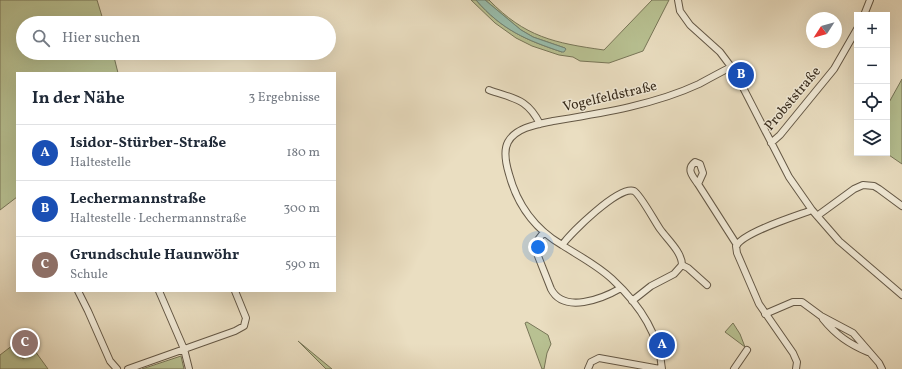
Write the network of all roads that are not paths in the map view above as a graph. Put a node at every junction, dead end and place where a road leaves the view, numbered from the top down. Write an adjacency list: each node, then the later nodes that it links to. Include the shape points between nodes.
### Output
1 (678, 0): 5 (street, via 680,11 690,25 720,52)
2 (870, 0): 3 (street)
3 (865, 12)
4 (854, 34): 8 (street, Probststraße, via 834,70)
5 (731, 67): 7 (street, Vogelfeldstraße, via 700,84 664,97 600,114); 8 (street)
6 (489, 90): 7 (street, via 525,103)
7 (540, 124): 13 (street, Vogelfeldstraße, via 512,136 506,145 505,156 510,179 519,201)
8 (771, 143): 11 (street, via 789,177)
9 (698, 184): 14 (street)
10 (902, 206): 12 (street, via 874,186 864,185 854,189)
11 (812, 210): 12 (street); 14 (street, via 756,232)
12 (817, 216): 22 (street, via 839,241)
13 (544, 232): 15 (street); 18 (street, via 537,242 536,251 553,294 560,300 586,301)
14 (737, 244): 24 (street, via 737,253)
15 (562, 245): 16 (street, via 594,213 629,190 634,191 642,199 652,218 680,256); 18 (street, via 589,260)
16 (682, 265): 17 (street); 23 (street, via 674,274 651,286)
17 (707, 285)
18 (621, 288): 23 (street)
19 (79, 292): 29 (street, via 110,361)
20 (159, 292): 26 (street)
21 (235, 292): 26 (street, via 246,318 244,326)
22 (902, 295)
23 (632, 301): 33 (street, via 657,342)
24 (765, 314): 25 (street, via 798,302 806,304); 35 (street, via 793,353 797,362)
25 (821, 316): 28 (street, via 853,334); 28 (street, via 842,339)
26 (184, 349): 30 (street); 31 (street)
27 (747, 350): 34 (street)
28 (870, 354): 36 (street)
29 (117, 369)
30 (128, 369)
31 (190, 369)
32 (588, 369): 33 (street, via 591,362 599,358)
33 (661, 369)
34 (734, 369)
35 (796, 369)
36 (882, 369)

